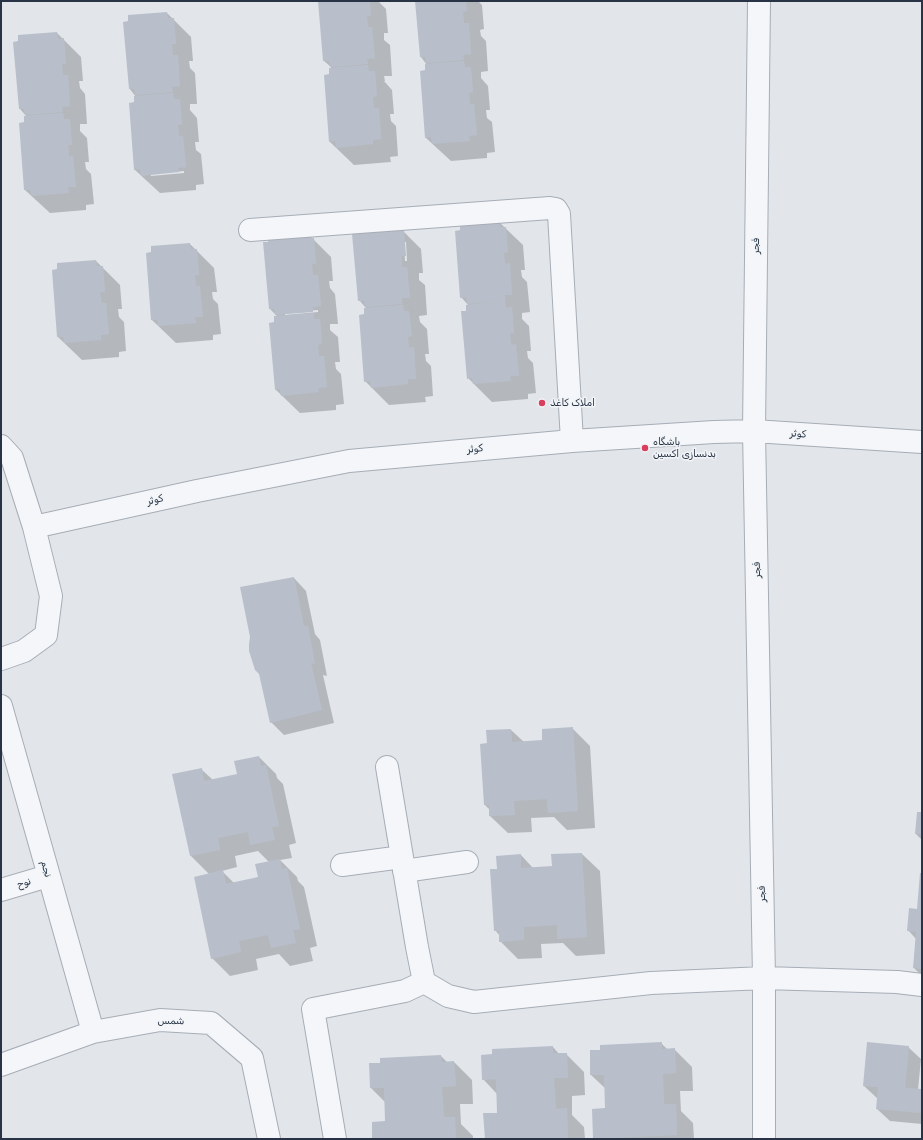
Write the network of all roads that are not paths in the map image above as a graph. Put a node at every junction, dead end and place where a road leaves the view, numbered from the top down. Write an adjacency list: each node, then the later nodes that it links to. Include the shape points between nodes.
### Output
1 (759, 1): 3 (street, فجر)
2 (250, 230): 4 (street, via 556,209 559,214)
3 (754, 431): 4 (street, کوثر); 5 (street, کوثر); 16 (street, فجر)
4 (572, 441): 7 (street, کوثر, via 349,460)
5 (922, 442)
6 (1, 446): 7 (street, via 12,458)
7 (34, 527): 8 (street, via 51,596 46,634 24,651)
8 (1, 659)
9 (1, 706): 14 (street, نجم)
10 (387, 767): 12 (street)
11 (467, 862): 12 (street)
12 (403, 864): 13 (street); 17 (street)
13 (342, 865)
14 (48, 876): 15 (street, نوح); 19 (street, نجم)
15 (1, 890)
16 (764, 978): 17 (street, via 651,983 474,1002 448,996); 18 (street); 23 (street, فجر)
17 (424, 982): 22 (street, via 405,991 313,1009)
18 (922, 985)
19 (93, 1032): 20 (street, شمس); 21 (street, شمس, via 160,1020 211,1023 252,1058)
20 (1, 1065)
21 (269, 1139)
22 (335, 1139)
23 (764, 1139)

